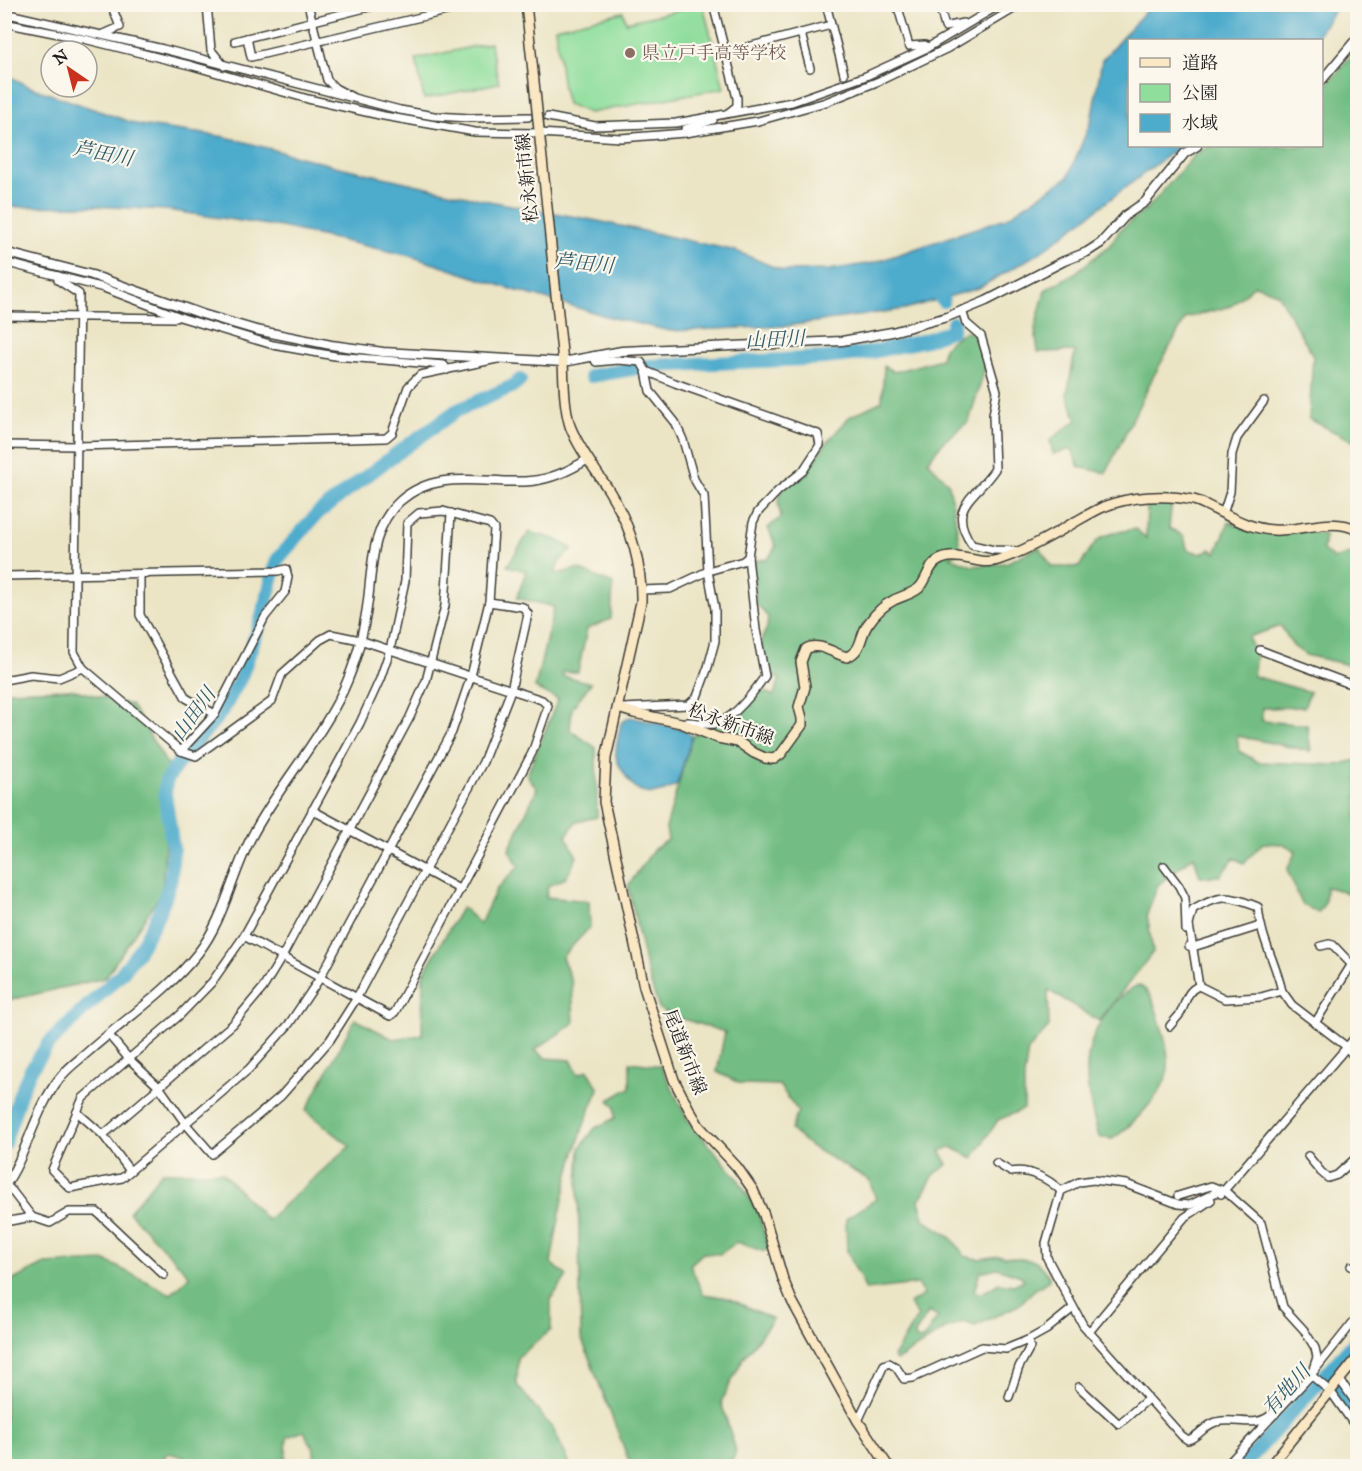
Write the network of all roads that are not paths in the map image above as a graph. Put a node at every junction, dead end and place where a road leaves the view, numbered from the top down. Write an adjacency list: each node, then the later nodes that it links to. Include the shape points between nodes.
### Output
1 (111, 4): 19 (street, via 120,27)
2 (207, 4): 26 (street, via 211,50)
3 (308, 4): 14 (street)
4 (381, 4): 14 (street)
5 (476, 4): 23 (street)
6 (526, 4): 36 (main road, 松永新市線)
7 (713, 4): 25 (street)
8 (897, 4): 24 (street, via 909,46)
9 (939, 4): 15 (street, via 945,27)
10 (1001, 4): 15 (street)
11 (1022, 4): 35 (street, via 948,48 826,102 758,121)
12 (828, 5): 17 (street)
13 (4, 13): 19 (street)
14 (312, 22): 21 (street); 23 (street)
15 (969, 22): 24 (street)
16 (4, 23): 31 (street, via 84,39)
17 (831, 26): 18 (street); 28 (street)
18 (801, 33): 25 (street); 27 (street)
19 (104, 34): 26 (street)
20 (1358, 37): 29 (street)
21 (246, 38): 22 (street); 23 (street, via 251,57)
22 (235, 41)
23 (316, 42): 30 (street, via 327,80)
24 (927, 48): 32 (street, via 827,91)
25 (725, 53): 32 (street, via 737,106)
26 (224, 66): 30 (street)
27 (810, 68)
28 (844, 74)
29 (1323, 79)
30 (363, 102): 31 (street); 33 (street, via 434,116)
31 (384, 116): 36 (street, via 476,132)
32 (725, 116): 34 (street, via 608,126); 35 (street, via 685,129)
33 (528, 117)
34 (548, 117)
35 (685, 133): 36 (street, via 621,138)
36 (539, 137): 47 (main road, 松永新市線)
37 (1195, 147): 41 (street, via 1185,153 1144,202 1126,215 1101,243)
38 (4, 252): 46 (street, via 92,275 256,330 383,352)
39 (4, 262): 40 (street)
40 (58, 276): 43 (street, via 57,280 79,294); 44 (street, via 104,288)
41 (962, 310): 45 (street, via 892,332 842,341 622,351); 57 (street, via 966,323 981,336 998,391 993,415 995,469 966,500 960,520 972,545)
42 (4, 316): 43 (street)
43 (78, 317): 44 (street); 52 (street)
44 (183, 318): 48 (street, via 273,345 335,356 444,365)
45 (593, 356): 47 (street); 49 (street, via 596,362 640,362)
46 (499, 357): 47 (street); 48 (street, via 496,361)
47 (563, 362): 53 (main road, 松永新市線, via 570,424)
48 (447, 370): 52 (street, via 420,375 408,387 392,433 386,438)
49 (646, 371): 58 (street, via 818,434 820,445 803,471 758,512); 59 (street, via 650,391 675,422 694,479 704,496)
50 (1264, 401): 55 (street, via 1237,438)
51 (4, 445): 52 (street)
52 (77, 446): 62 (street)
53 (588, 459): 63 (main road, 松永新市線, via 627,524 639,562); 65 (street, via 543,479 446,479 431,482 403,498 392,508 378,533)
54 (451, 513): 64 (street, via 490,524 494,529); 66 (street, via 418,513 407,523 405,581); 68 (street, via 444,606)
55 (1223, 514): 56 (main road, 松永新市線, via 1252,527 1275,531 1323,524 1347,524); 57 (main road, 松永新市線, via 1195,500 1129,500 1104,506)
56 (1358, 530)
57 (1018, 551): 76 (main road, 松永新市線, via 996,561 956,556 937,561 919,588 894,600 868,623 854,654 847,657 818,646 806,648 801,662 805,687 799,707 802,725 774,759)
58 (748, 557): 59 (street); 76 (street, via 765,676 724,720 713,724)
59 (708, 571): 63 (street, via 670,589); 74 (street, via 715,609 714,641 697,697 688,705)
60 (140, 574): 62 (street); 75 (street, via 140,615 186,698); 75 (street, via 286,569 285,592 265,617)
61 (4, 576): 62 (street)
62 (76, 576): 69 (street, via 74,652)
63 (641, 590): 74 (main road, 松永新市線)
64 (489, 602): 70 (street); 73 (street, via 523,607 528,614)
65 (360, 640): 66 (street); 77 (street, via 331,634 320,640 282,675 272,701 196,756); 96 (street, via 337,702 252,837 213,929 199,952 178,976)
66 (390, 650): 68 (street); 78 (street, via 360,723)
67 (1260, 650): 72 (street)
68 (430, 663): 70 (street); 79 (street, via 410,717)
69 (83, 668): 71 (street, via 58,678 31,675); 77 (street)
70 (471, 676): 73 (street); 80 (street, via 452,732)
71 (4, 680)
72 (1358, 687)
73 (511, 690): 82 (street, via 483,762); 83 (street, via 542,700 548,706 532,753)
74 (618, 708): 76 (main road, 松永新市線); 128 (main road, 尾道新市線, via 606,758 604,802 644,987 660,1040 688,1109 753,1190 792,1301)
75 (215, 714): 77 (street)
76 (681, 723)
77 (181, 751)
78 (312, 810): 79 (street); 85 (street)
79 (351, 830): 80 (street); 88 (street)
80 (389, 851): 82 (street); 90 (street)
81 (1164, 866): 87 (street, via 1185,898 1188,946)
82 (424, 870): 83 (street); 93 (street)
83 (461, 890): 93 (street, via 395,1012 390,1016)
84 (1260, 926): 87 (street); 87 (street, via 1258,907 1231,897 1211,900 1192,910); 92 (street)
85 (244, 936): 88 (street); 99 (street, via 212,982 180,1016)
86 (1322, 946): 89 (street, via 1333,945)
87 (1193, 947): 91 (street)
88 (282, 957): 90 (street); 101 (street, via 233,1024)
89 (1355, 964): 94 (street)
90 (320, 978): 93 (street); 103 (street, via 289,1024 249,1070)
91 (1199, 986): 92 (street, via 1225,999 1261,997); 95 (street, via 1185,999)
92 (1282, 990): 94 (street, via 1292,1005)
93 (356, 999): 103 (street, via 330,1040 282,1096 212,1154)
94 (1315, 1023): 98 (street)
95 (1170, 1026)
96 (108, 1034): 99 (street); 109 (street, via 60,1077 44,1102 17,1169)
97 (1358, 1034): 98 (street)
98 (1347, 1047): 100 (street); 111 (street)
99 (129, 1059): 101 (street); 102 (street, via 83,1098)
100 (1358, 1063)
101 (160, 1088): 103 (street); 104 (street)
102 (77, 1112): 104 (street); 108 (street, via 52,1170 70,1188 122,1178)
103 (185, 1123): 108 (street)
104 (103, 1136): 108 (street)
105 (1308, 1156): 106 (street, via 1328,1178 1338,1175)
106 (1358, 1156)
107 (996, 1163): 110 (street, via 1011,1172 1018,1170 1050,1180)
108 (130, 1171)
109 (5, 1186): 113 (street)
110 (1061, 1191): 111 (street, via 1093,1180 1126,1184 1190,1205); 116 (street, via 1046,1243 1047,1258)
111 (1223, 1191): 112 (street, via 1211,1186); 118 (street, via 1184,1218); 121 (street, via 1261,1223 1283,1307 1315,1348 1317,1357)
112 (1178, 1196)
113 (32, 1217): 114 (street); 115 (street, via 50,1223 69,1212 97,1212)
114 (4, 1222)
115 (164, 1275)
116 (1073, 1308): 118 (street); 119 (street)
117 (1358, 1316): 121 (street)
118 (1089, 1332): 125 (street)
119 (1028, 1340): 124 (street, via 1030,1347); 128 (street, via 1005,1349 982,1347 913,1378 904,1379 896,1366 884,1365)
120 (1358, 1357): 122 (main road)
121 (1311, 1375): 122 (street); 127 (street)
122 (1334, 1386): 126 (street); 129 (street); 132 (main road)
123 (1078, 1387): 125 (street, via 1119,1424)
124 (1009, 1397)
125 (1148, 1399): 127 (street, via 1188,1440 1206,1425 1234,1419 1254,1422)
126 (1358, 1407)
127 (1275, 1414): 131 (street)
128 (858, 1421): 130 (main road, 尾道新市線)
129 (1358, 1430)
130 (888, 1467)
131 (1226, 1467)
132 (1270, 1467)

